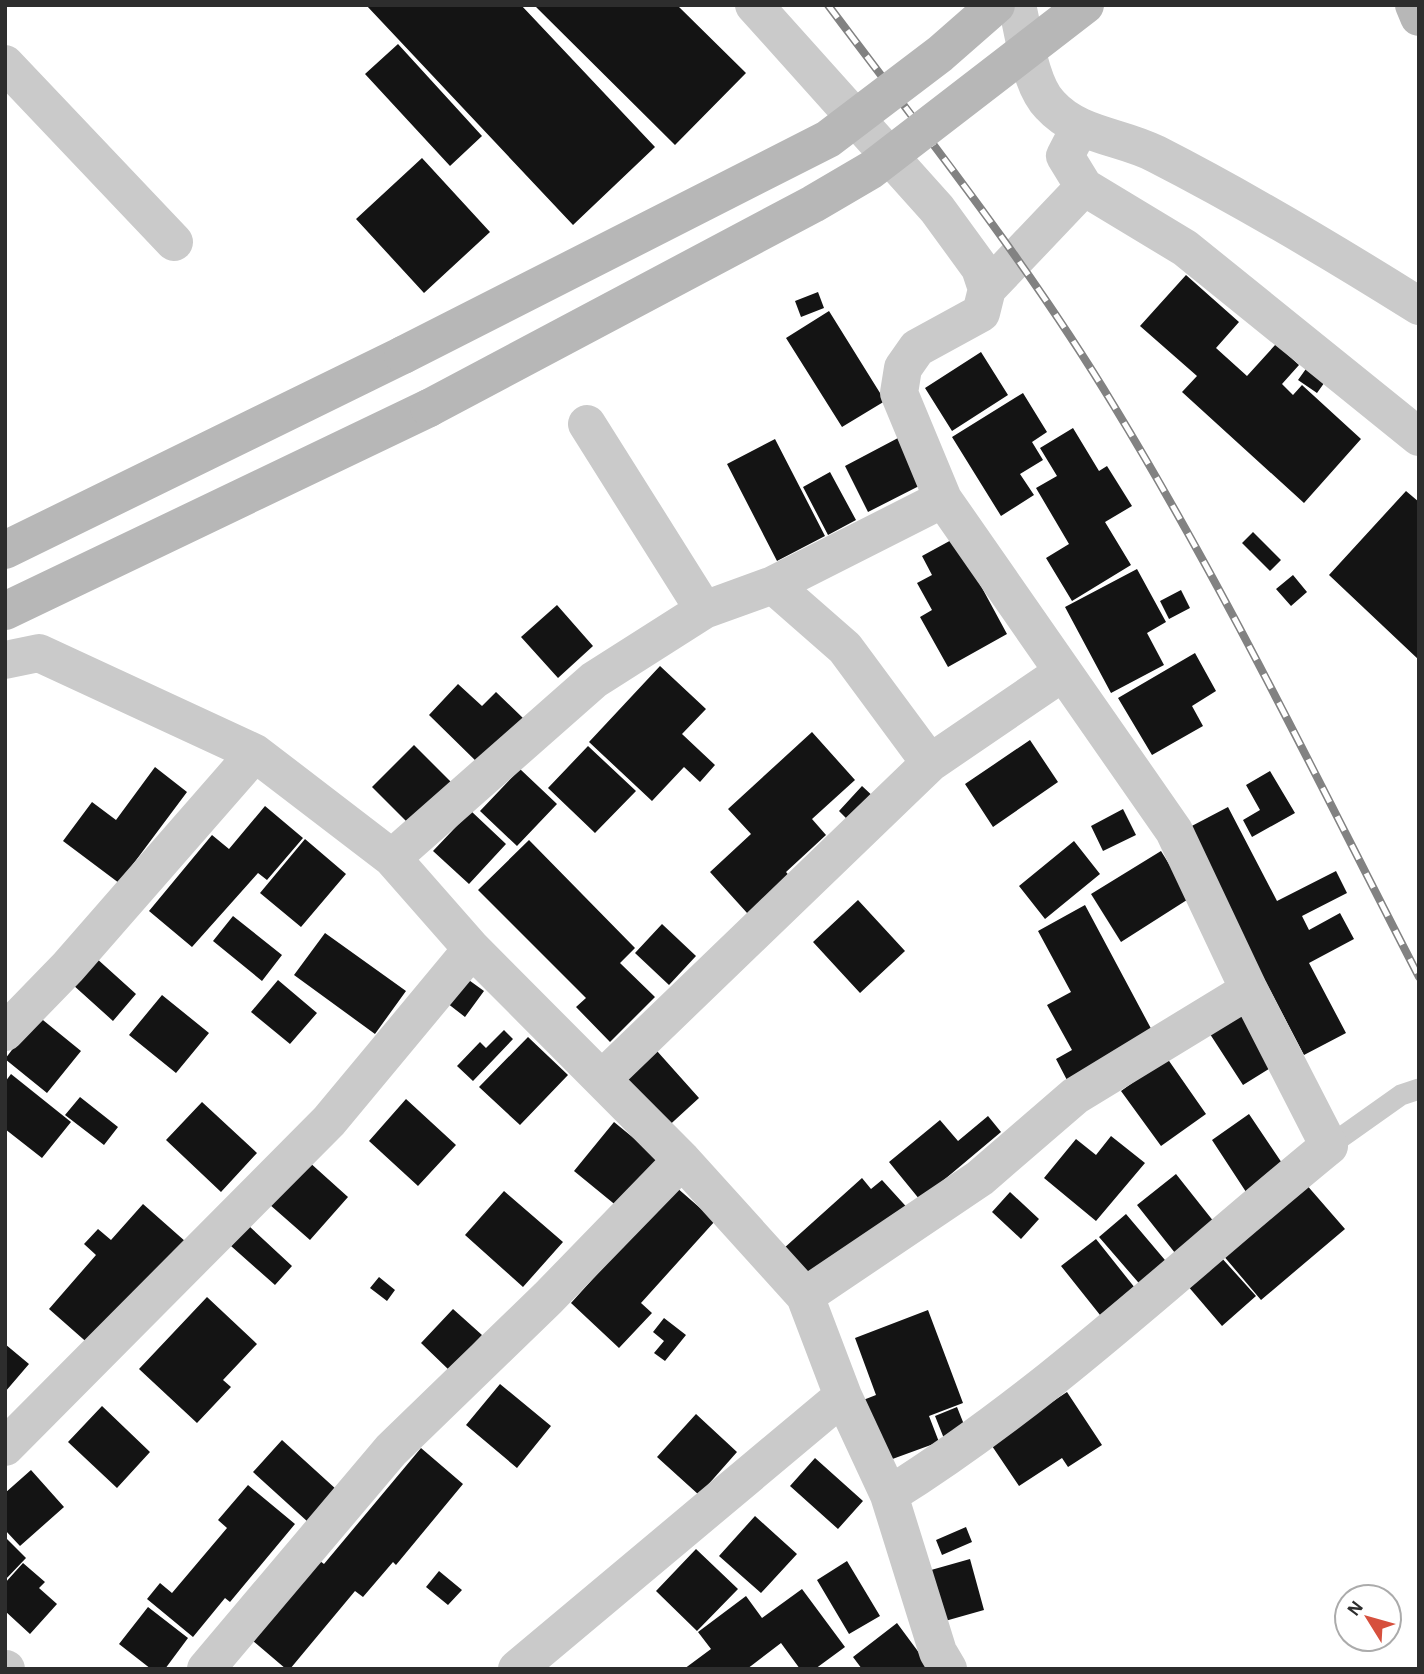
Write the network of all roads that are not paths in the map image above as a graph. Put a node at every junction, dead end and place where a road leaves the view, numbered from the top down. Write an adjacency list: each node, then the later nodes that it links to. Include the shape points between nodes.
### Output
1 (754, 5): 11 (street, via 937,209 980,268)
2 (996, 5): 16 (street, bridge, via 828,139)
3 (1017, 5): 8 (street, via 1040,94)
4 (1085, 5): 19 (street, bridge, via 871,170 813,204 429,408)
5 (1413, 5): 6 (street)
6 (1419, 17)
7 (5, 64): 10 (street)
8 (1080, 127): 9 (street, via 1065,156); 12 (street, via 1152,152 1331,250)
9 (1084, 187): 11 (street); 14 (street, via 1185,248)
10 (174, 242)
11 (987, 289): 15 (street, via 981,313 917,348 903,368 900,393)
12 (1419, 306)
13 (587, 424): 18 (street)
14 (1419, 437)
15 (943, 499): 17 (street); 21 (street)
16 (5, 550)
17 (773, 585): 18 (street); 23 (street, via 845,648)
18 (704, 610): 24 (street, via 594,680)
19 (5, 611)
20 (5, 660): 22 (street, via 39,653)
21 (1062, 673): 23 (street); 26 (street, via 1174,831)
22 (255, 753): 24 (street); 27 (street, via 68,967)
23 (930, 763): 28 (street)
24 (392, 858): 25 (street)
25 (472, 949): 28 (street); 34 (street, via 329,1121)
26 (1249, 990): 30 (street); 32 (street, via 1075,1096 980,1178)
27 (5, 1032)
28 (602, 1079): 31 (street)
29 (1419, 1089): 30 (lane, via 1401,1095)
30 (1329, 1146): 35 (street, via 1105,1338 939,1463)
31 (682, 1160): 32 (street); 36 (street, via 391,1450)
32 (806, 1296): 33 (street)
33 (843, 1396): 35 (street); 37 (street)
34 (5, 1447)
35 (889, 1494): 38 (street)
36 (206, 1669)
37 (517, 1669)
38 (948, 1669)

